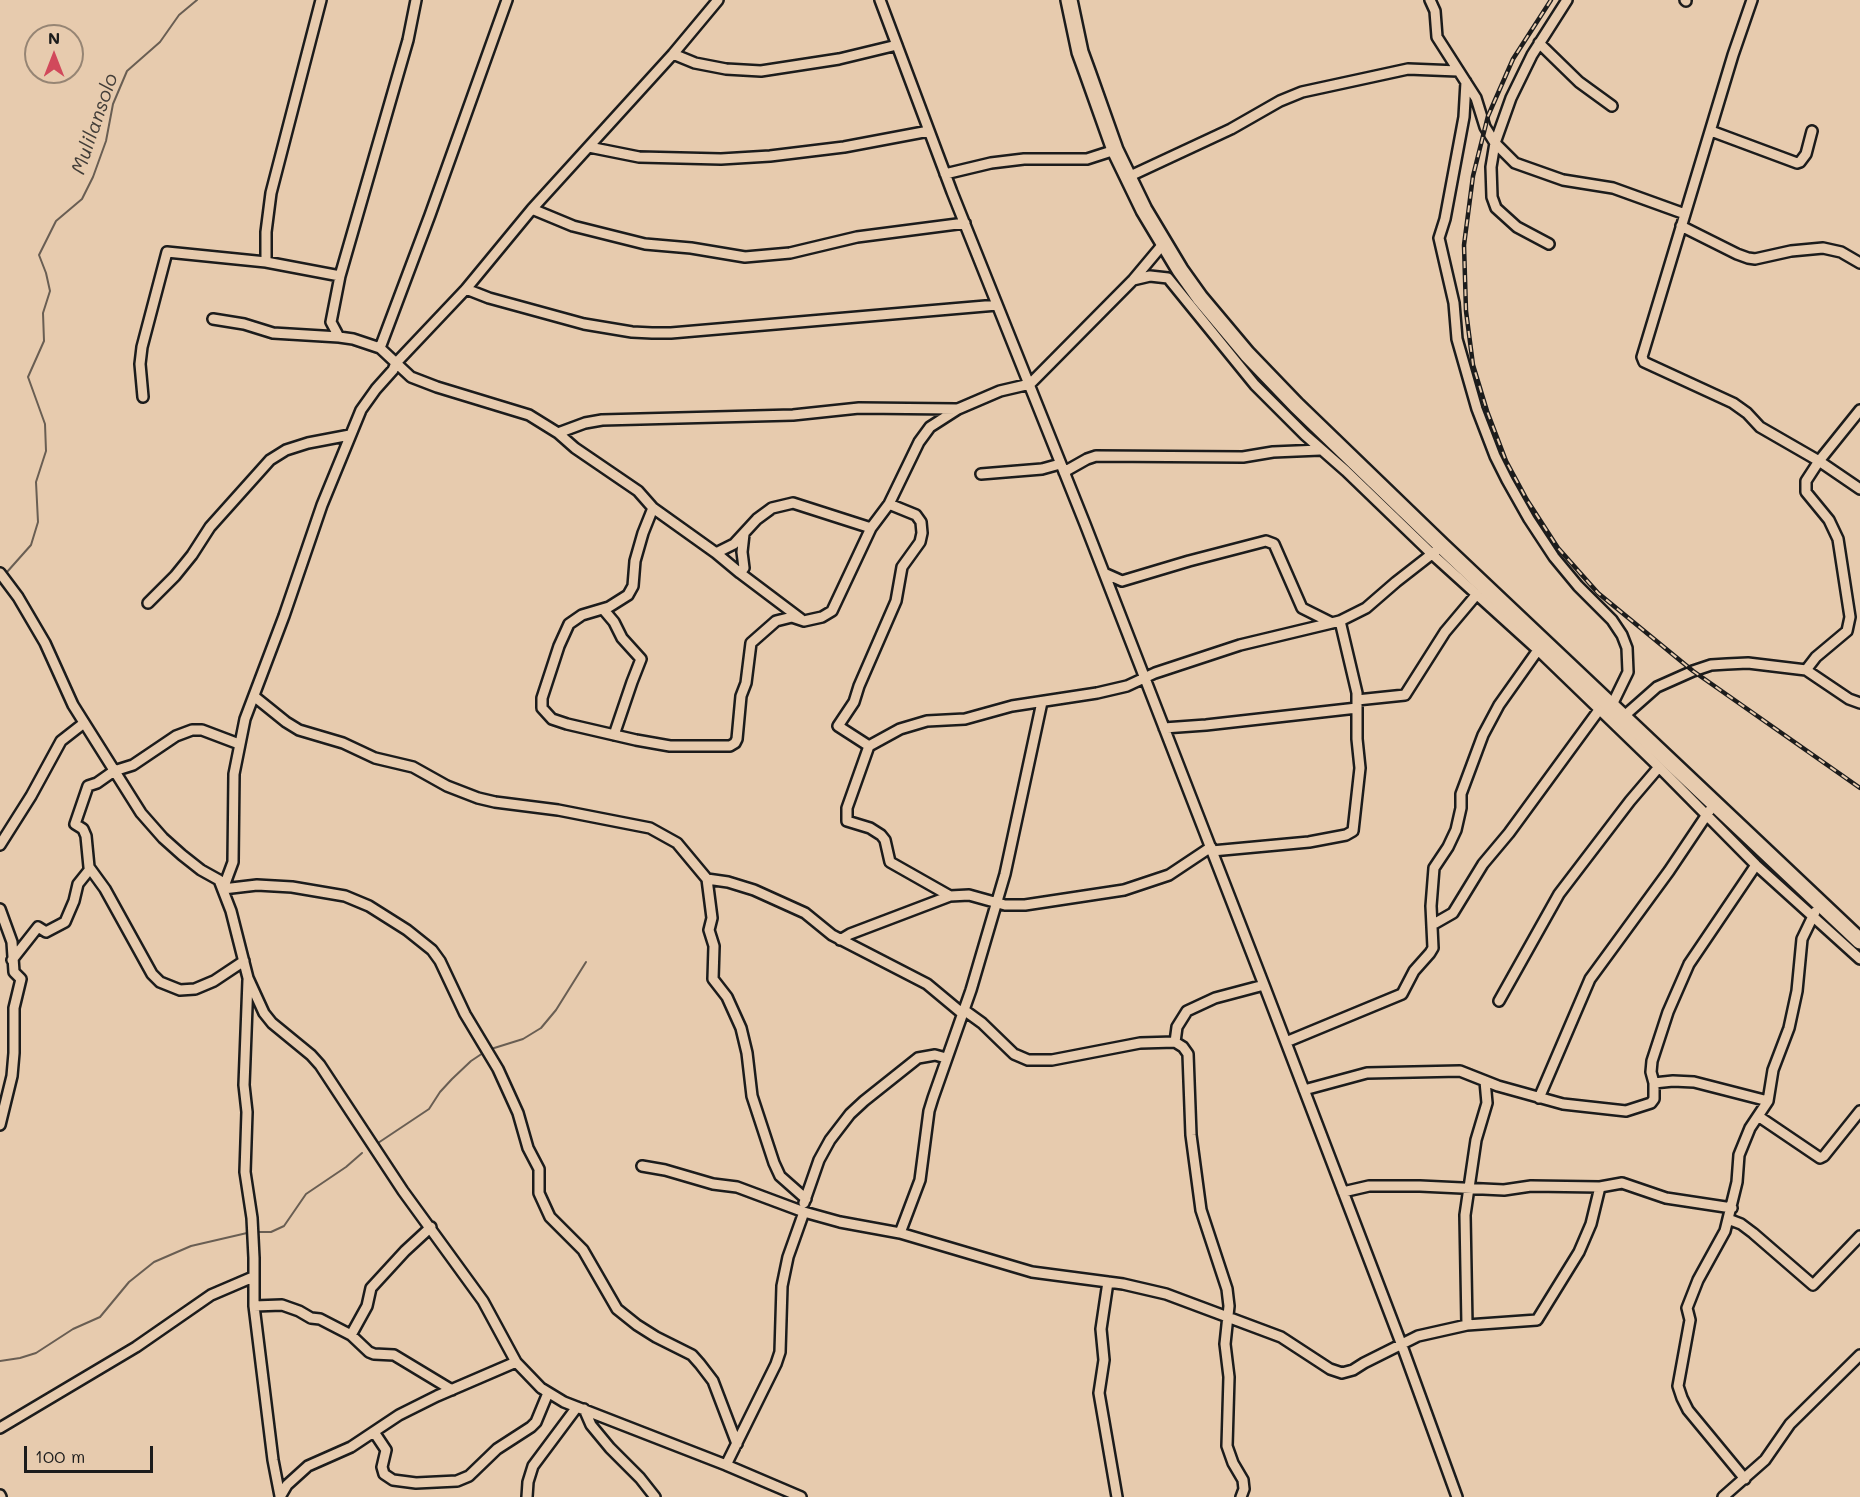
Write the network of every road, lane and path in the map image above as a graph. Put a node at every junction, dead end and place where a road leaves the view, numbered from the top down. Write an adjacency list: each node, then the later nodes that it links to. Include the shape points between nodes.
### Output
1 (321, 0): 30 (street, via 271,193)
2 (416, 0): 32 (street)
3 (507, 0): 38 (street)
4 (718, 0): 12 (street)
5 (880, 0): 11 (street)
6 (1069, 0): 21 (main road, via 1080,52)
7 (1430, 0): 13 (street, via 1437,37)
8 (1567, 0): 10 (street)
9 (1752, 0): 17 (street)
10 (1539, 43): 15 (street, via 1579,82); 19 (street, via 1503,116)
11 (897, 45): 12 (street, via 761,71 726,69); 16 (street)
12 (673, 54): 20 (street)
13 (1458, 71): 14 (street); 23 (street, via 1408,69 1302,92)
14 (1466, 82): 19 (street); 72 (street, via 1462,125 1439,238 1454,303 1457,339 1477,409 1507,480 1554,557 1622,635 1628,672)
15 (1612, 106)
16 (929, 131): 20 (street, via 844,147 721,159 639,157); 22 (street)
17 (1711, 131): 18 (street, via 1797,163 1806,154); 25 (street)
18 (1812, 131)
19 (1495, 143): 25 (street, via 1515,163 1529,170 1572,183 1613,188); 29 (street, via 1491,183 1496,208 1517,227)
20 (589, 147): 24 (street)
21 (1115, 150): 22 (street, via 1088,159 1016,160); 23 (main road)
22 (945, 174): 26 (street)
23 (1128, 177): 28 (main road)
24 (532, 209): 26 (street, via 573,226 645,244 745,257); 34 (street)
25 (1685, 214): 27 (street)
26 (965, 223): 35 (street)
27 (1682, 226): 31 (street, via 1748,258 1823,248 1841,252); 47 (street, via 1642,360 1733,403 1761,427)
28 (1164, 243): 33 (street); 55 (main road, via 1200,298 1247,354)
29 (1549, 244)
30 (266, 262): 32 (street); 41 (street, via 167,252 142,347)
31 (1860, 263)
32 (340, 276): 37 (street, via 332,322)
33 (1133, 280): 40 (street); 46 (street, via 1150,276 1168,278 1255,385)
34 (466, 289): 35 (street, via 584,324 642,333); 39 (street)
35 (997, 306): 40 (street)
36 (213, 318): 37 (street, via 273,333)
37 (339, 337): 38 (street)
38 (380, 348): 39 (street)
39 (396, 363): 44 (street, via 411,377 529,415); 45 (street, via 361,410)
40 (1030, 384): 42 (street, via 1000,391); 48 (street)
41 (143, 397)
42 (958, 409): 44 (street, via 859,408 793,415 603,420); 51 (street, via 925,433)
43 (1860, 410): 47 (street)
44 (558, 433): 52 (street, via 638,491)
45 (350, 435): 61 (street, via 308,443 270,460 210,527 175,576); 68 (street)
46 (1320, 450): 48 (street, via 1243,457 1096,456); 55 (street)
47 (1819, 461): 50 (street); 66 (street, via 1806,481 1806,492 1829,520 1838,539 1850,617 1847,631)
48 (1062, 468): 49 (street); 59 (street)
49 (981, 474)
50 (1860, 489)
51 (889, 504): 53 (street); 77 (street, via 916,515 922,533 902,567 896,602 854,702 838,726)
52 (653, 508): 56 (street); 62 (street, via 635,561 633,586 628,595)
53 (871, 528): 54 (street, via 793,503 772,508); 63 (street, via 832,611)
54 (744, 534): 56 (street, via 734,544); 58 (street, via 744,568)
55 (1437, 550): 60 (street); 64 (street, via 1366,609); 72 (main road)
56 (716, 552): 58 (street)
57 (0, 573): 73 (street, via 41,636)
58 (740, 573): 63 (street)
59 (1104, 573): 64 (street, via 1122,581 1266,541 1274,544 1302,608); 67 (street)
60 (1477, 594): 65 (street); 71 (street, via 1445,632 1405,695)
61 (148, 603)
62 (603, 609): 75 (street, via 642,659); 75 (street, via 569,624 543,708 552,719)
63 (804, 621): 75 (street, via 792,617 776,621 751,643 735,743 670,746)
64 (1336, 622): 67 (street, via 1240,645); 71 (street, via 1354,672)
65 (1538, 650): 72 (street); 91 (street, via 1500,705 1480,744 1461,794 1456,830 1434,868)
66 (1806, 670): 70 (street); 72 (street, via 1748,663 1711,665 1680,676)
67 (1145, 678): 69 (street, via 1097,693); 74 (street)
68 (255, 697): 76 (street); 85 (street, via 299,730 412,767 477,798 650,828 677,843)
69 (1042, 702): 77 (street, via 965,719 927,721 900,729); 88 (street)
70 (1860, 703)
71 (1357, 704): 74 (street); 82 (street, via 1360,768 1353,831 1309,842)
72 (1611, 712): 78 (street); 80 (main road); 91 (street, via 1483,864 1453,913)
73 (84, 723): 79 (street); 81 (street, via 61,741)
74 (1164, 728): 82 (street)
75 (614, 735)
76 (239, 744): 79 (street, via 211,732 192,730 176,736 133,765); 86 (street, via 234,774 233,862)
77 (869, 746): 87 (street, via 847,808 847,821 881,835 890,862)
78 (1659, 767): 80 (street); 99 (street, via 1560,894)
79 (114, 771): 84 (street, via 88,786 75,824 86,836); 86 (street, via 163,838 219,880)
80 (1711, 808): 83 (street); 89 (main road); 107 (street, via 1590,979)
81 (0, 844)
82 (1212, 849): 88 (street, via 1169,875 1124,890 1025,905); 98 (street)
83 (1756, 865): 89 (street); 105 (street, via 1689,964 1652,1061)
84 (90, 869): 95 (street, via 78,884 65,922 46,932 38,927); 96 (street, via 152,974 166,986 195,989)
85 (707, 879): 92 (street, via 754,890 805,913); 116 (street, via 713,979 727,997 741,1028 752,1095 774,1163 780,1176)
86 (223, 889): 96 (street); 137 (street, via 256,885 292,887 345,896 369,906 432,950 518,1113 528,1148 539,1168 539,1193 544,1209 583,1250 617,1309 656,1337 692,1355 700,1364 713,1381)
87 (950, 896): 88 (street, via 969,895); 92 (street)
88 (996, 903): 100 (street)
89 (1816, 908): 93 (main road); 94 (street); 108 (street, via 1802,939 1796,1000 1773,1070)
90 (0, 909): 95 (street, via 12,942)
91 (1432, 925): 102 (street, via 1430,953 1414,971 1402,994)
92 (840, 940): 100 (street, via 913,976)
93 (1860, 941)
94 (1860, 959)
95 (12, 960): 111 (street, via 14,972 21,978 14,1008 12,1076)
96 (244, 961): 97 (street)
97 (248, 978): 120 (street, via 264,1013 320,1065); 123 (street, via 245,1172 252,1218)
98 (1264, 985): 101 (street, via 1215,998 1187,1011 1177,1027); 102 (street)
99 (1499, 1001)
100 (963, 1012): 101 (street, via 982,1023 1014,1054 1028,1060 1052,1060 1140,1043); 103 (street)
101 (1175, 1042): 126 (street, via 1188,1054 1191,1135 1201,1210 1227,1289)
102 (1286, 1042): 106 (street)
103 (946, 1058): 116 (street, via 918,1058 850,1114 819,1160); 121 (street, via 929,1111 920,1180)
104 (1485, 1081): 106 (street, via 1460,1071 1367,1073); 107 (street); 114 (street, via 1487,1103 1476,1140)
105 (1654, 1083): 107 (street, via 1651,1103 1626,1111); 108 (street, via 1694,1082)
106 (1304, 1090): 115 (street)
107 (1539, 1098)
108 (1768, 1101): 110 (street)
109 (1860, 1111): 110 (street, via 1820,1158)
110 (1758, 1116): 117 (street, via 1739,1155)
111 (0, 1125)
112 (642, 1166): 118 (street, via 737,1187)
113 (1600, 1187): 114 (street); 117 (street, via 1627,1184 1666,1198); 127 (street, via 1579,1252 1541,1316 1531,1322)
114 (1470, 1188): 115 (street, via 1369,1186); 127 (street, via 1465,1215)
115 (1343, 1192): 129 (street)
116 (806, 1199): 118 (street)
117 (1732, 1208): 119 (street)
118 (803, 1212): 121 (street); 137 (street, via 786,1267 780,1352)
119 (1728, 1219): 122 (street, via 1753,1233 1813,1285); 139 (street, via 1687,1308 1690,1320 1678,1386 1688,1410)
120 (431, 1227): 128 (street, via 371,1288 367,1306); 131 (street, via 483,1301)
121 (900, 1233): 124 (street, via 1032,1272)
122 (1860, 1236)
123 (253, 1277): 125 (street); 135 (street, via 211,1295 136,1347)
124 (1108, 1282): 126 (street, via 1166,1294); 144 (street, via 1101,1329 1104,1360 1099,1393)
125 (254, 1306): 128 (street, via 291,1307); 140 (street)
126 (1228, 1318): 129 (street, via 1281,1336 1342,1373); 145 (street, via 1227,1446 1243,1480)
127 (1467, 1325): 129 (street)
128 (351, 1335): 132 (street, via 369,1352 394,1355)
129 (1401, 1343): 146 (street)
130 (1860, 1355): 139 (street, via 1790,1424 1766,1460)
131 (516, 1362): 132 (street); 133 (street)
132 (452, 1390): 136 (street, via 399,1415)
133 (548, 1393): 134 (street); 136 (street, via 531,1427 497,1449 469,1476 457,1481 393,1480 384,1474 386,1450)
134 (580, 1408): 138 (street); 141 (street, via 533,1466); 142 (street)
135 (0, 1428)
136 (374, 1432): 140 (street, via 308,1466)
137 (737, 1444): 138 (street)
138 (726, 1465): 143 (street)
139 (1745, 1479): 147 (street)
140 (280, 1497)
141 (527, 1497)
142 (655, 1497)
143 (801, 1497)
144 (1117, 1497)
145 (1241, 1497)
146 (1457, 1497)
147 (1723, 1497)

